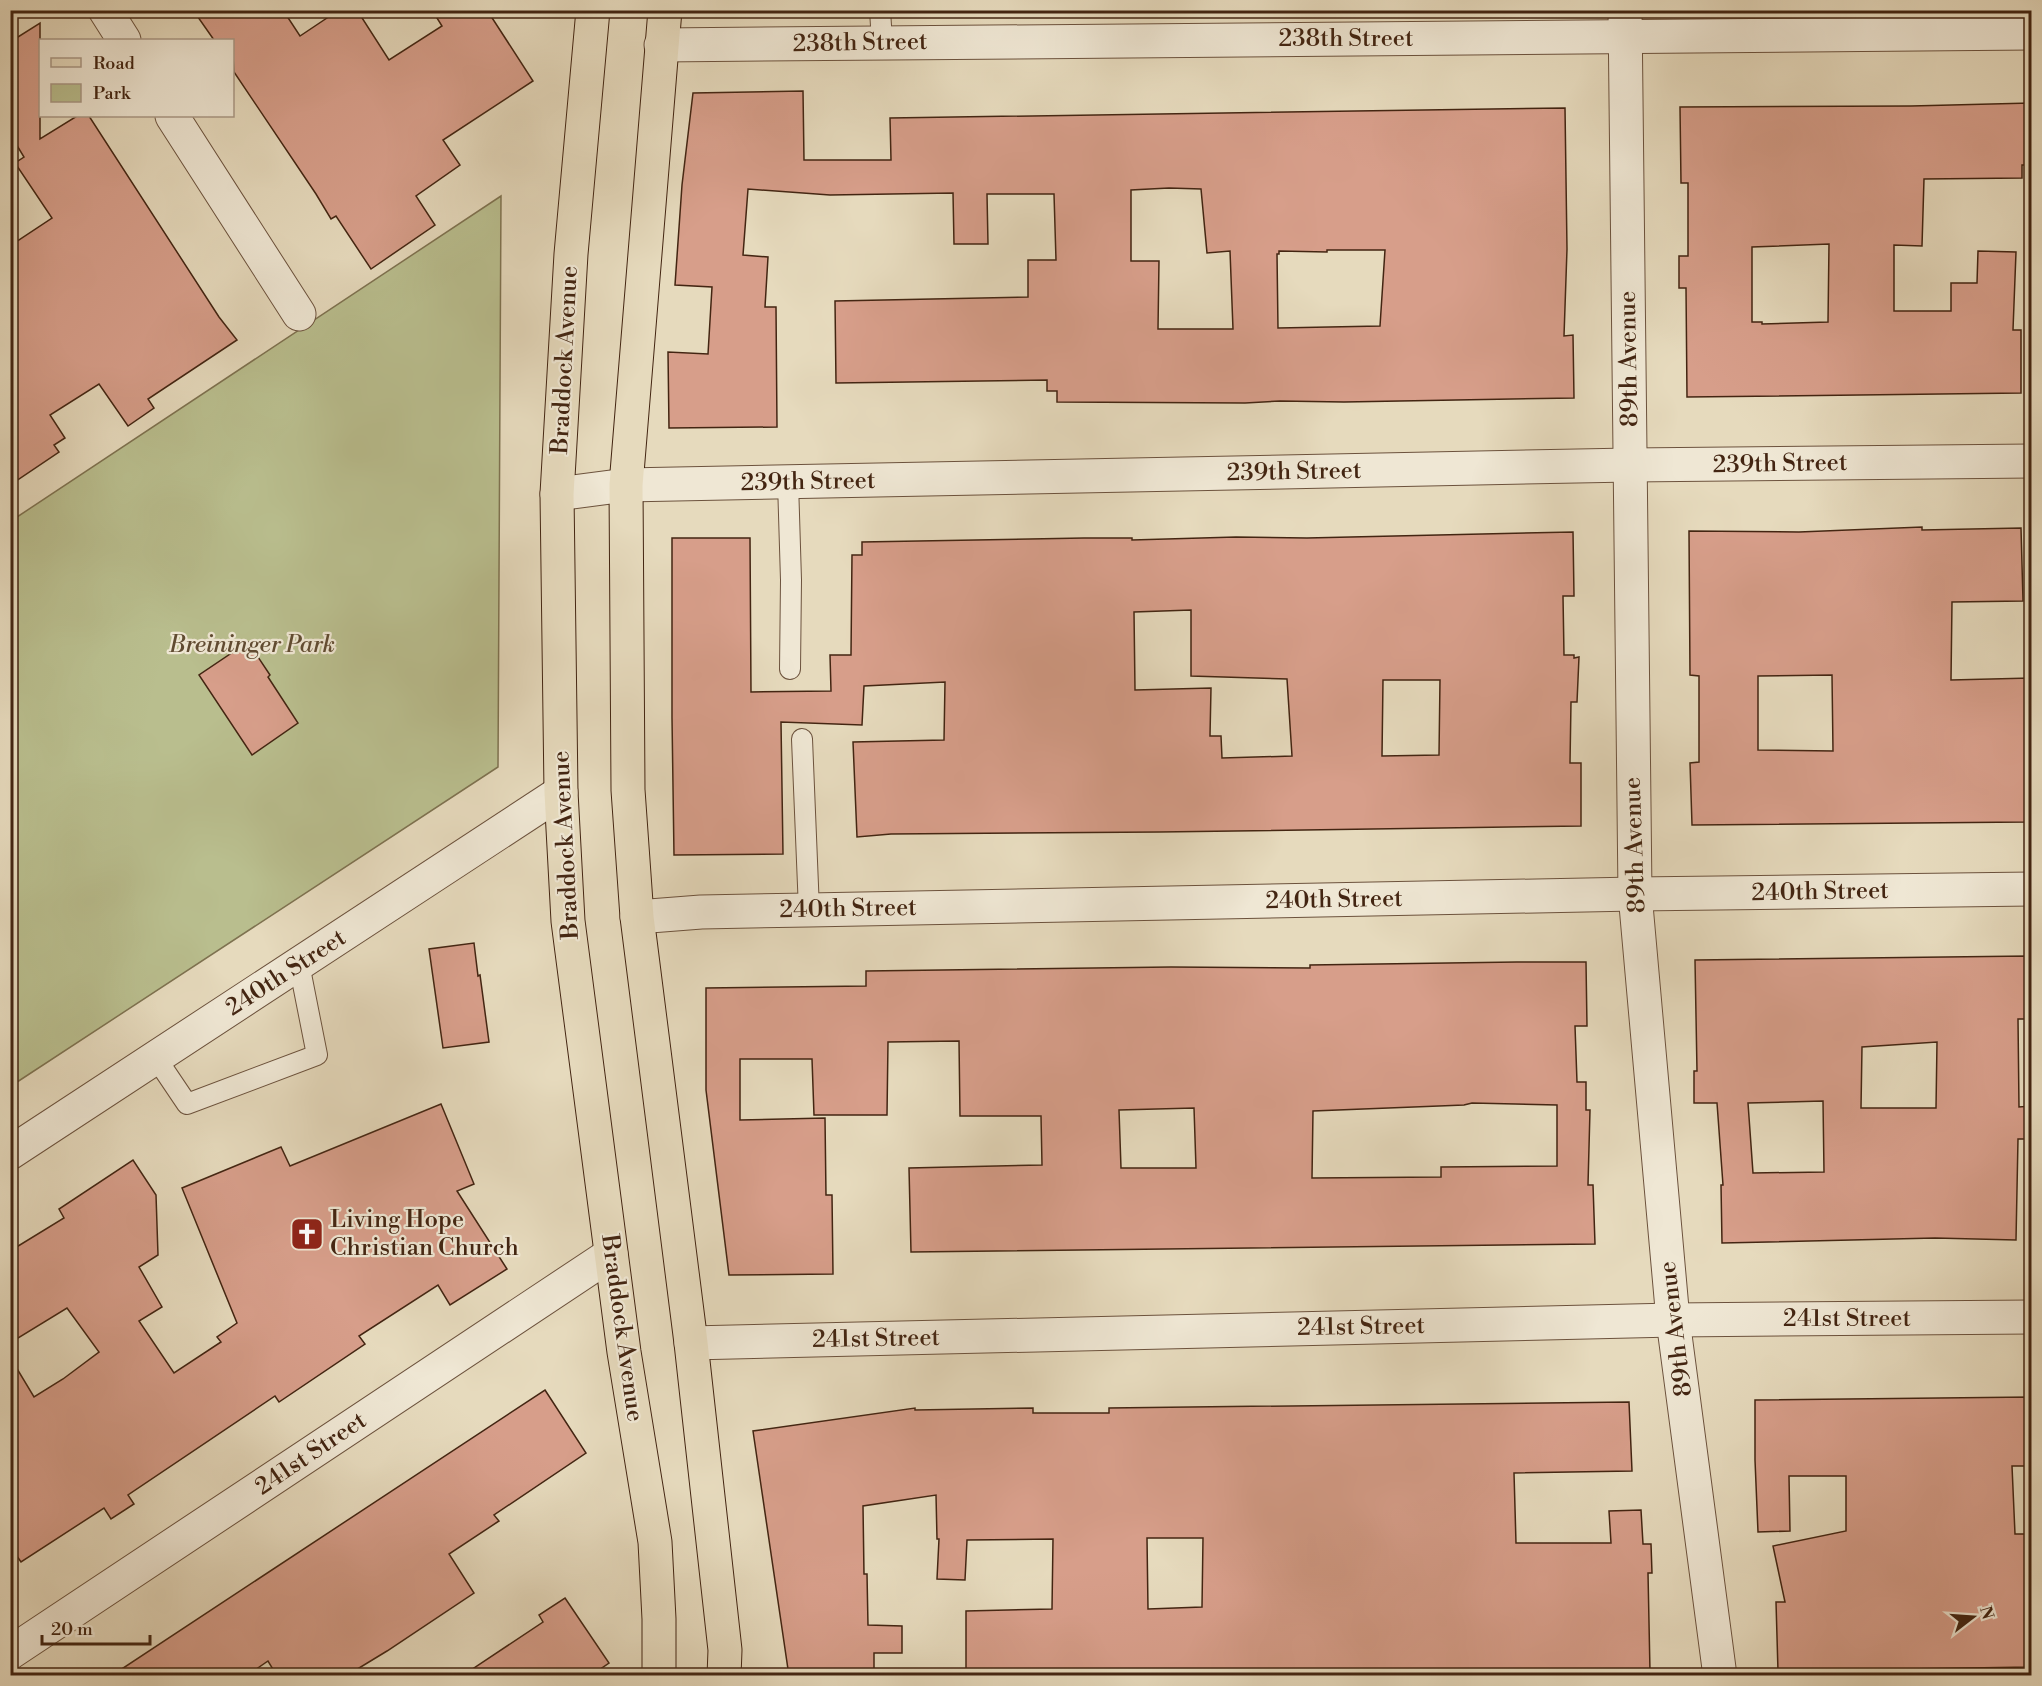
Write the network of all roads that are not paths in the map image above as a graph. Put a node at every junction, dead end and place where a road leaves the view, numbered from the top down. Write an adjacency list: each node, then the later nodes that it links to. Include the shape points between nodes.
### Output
1 (105, 10): 7 (street)
2 (593, 10): 16 (main road, Braddock Avenue, via 571,254)
3 (665, 10): 9 (main road)
4 (880, 10): 8 (lane)
5 (1625, 24): 6 (street, 238th Street); 8 (street, 238th Street); 13 (street, 89th Avenue)
6 (2031, 33)
7 (123, 39)
8 (882, 42): 9 (street, 238th Street)
9 (661, 45): 15 (main road)
10 (173, 117): 11 (street)
11 (299, 314)
12 (2031, 461): 13 (street, 239th Street)
13 (1630, 465): 14 (street, 239th Street); 21 (street, 89th Avenue)
14 (788, 482): 15 (street, 239th Street); 17 (lane)
15 (626, 485): 16 (street, 239th Street); 23 (main road, via 628,790)
16 (557, 494): 19 (main road, Braddock Avenue)
17 (790, 669)
18 (802, 739): 22 (lane)
19 (561, 792): 24 (street, 240th Street); 27 (main road, Braddock Avenue, via 568,921)
20 (2031, 889): 21 (street, 240th Street)
21 (1635, 894): 22 (street, 240th Street); 29 (street, 89th Avenue)
22 (809, 910): 23 (street, 240th Street)
23 (637, 917): 30 (main road)
24 (299, 964): 25 (street, 240th Street); 25 (lane, via 317,1055 187,1104)
25 (156, 1058): 26 (street, 240th Street)
26 (10, 1153)
27 (611, 1254): 31 (street, 241st Street); 32 (main road, Braddock Avenue, via 655,1542)
28 (2031, 1317): 29 (street, 241st Street)
29 (1673, 1320): 30 (street, 241st Street); 34 (street, 89th Avenue)
30 (691, 1343): 33 (main road, via 725,1650)
31 (10, 1653)
32 (659, 1676)
33 (724, 1676)
34 (1720, 1676)

